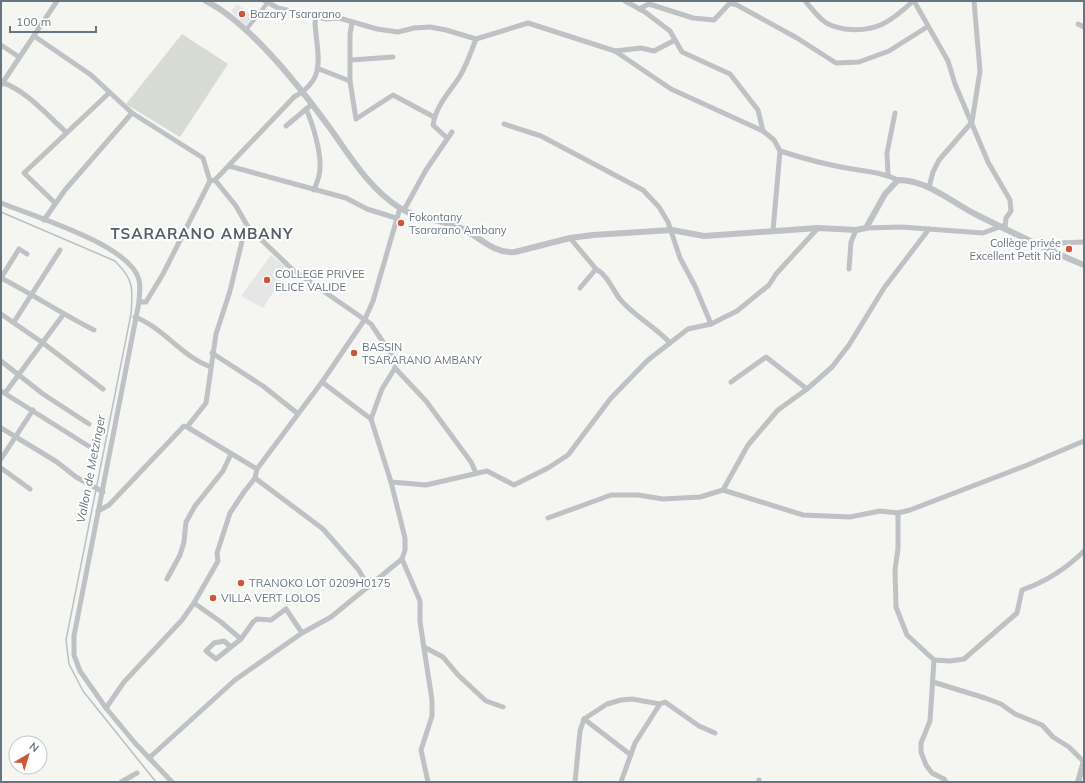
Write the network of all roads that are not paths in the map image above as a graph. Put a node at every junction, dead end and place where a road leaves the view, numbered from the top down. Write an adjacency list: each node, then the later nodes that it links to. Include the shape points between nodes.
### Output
1 (57, 1): 16 (street)
2 (206, 1): 15 (street)
3 (625, 1): 9 (street)
4 (914, 1): 8 (street, via 883,25 860,30 826,23); 13 (street)
5 (974, 1): 33 (street, via 980,71)
6 (267, 2): 10 (street, via 278,8); 15 (street)
7 (730, 2): 9 (street, via 714,20 693,18 649,4); 13 (street, via 836,63 859,62 889,51)
8 (806, 2)
9 (639, 8): 18 (street, via 670,31)
10 (316, 17): 11 (street, via 339,18); 24 (street)
11 (352, 23): 17 (street, via 398,32 414,28 435,28); 23 (street)
12 (1078, 24): 14 (street)
13 (927, 27): 33 (street, via 948,61)
14 (1084, 27)
15 (246, 30): 28 (street)
16 (34, 36): 21 (street); 27 (street, via 91,75)
17 (476, 39): 20 (street, via 528,23); 32 (street, via 467,64)
18 (674, 40): 20 (street, via 654,51 641,48); 36 (street, via 682,52 730,74 758,110)
19 (1, 45): 21 (street)
20 (615, 51): 36 (street, via 671,89)
21 (19, 57): 26 (street)
22 (393, 57): 23 (street)
23 (351, 60): 25 (street)
24 (319, 69): 25 (street); 28 (street)
25 (350, 81): 32 (street, via 356,119 393,95)
26 (1, 83): 37 (street, via 7,83 30,100)
27 (109, 93): 30 (street); 37 (street)
28 (301, 93): 29 (street); 41 (street, via 294,97)
29 (309, 107): 35 (street); 46 (street, via 320,158 320,169); 49 (street, via 366,177)
30 (132, 112): 44 (street, via 203,158); 48 (street)
31 (895, 113): 42 (street, via 887,153)
32 (434, 117): 39 (street, via 433,125)
33 (972, 122): 45 (street, via 939,160); 53 (street, via 988,162 1010,200 1011,211)
34 (504, 124): 57 (street, via 541,136 643,190 659,207)
35 (286, 126)
36 (763, 131): 40 (street, via 774,140)
37 (66, 132): 48 (street, via 24,173)
38 (452, 132): 39 (street)
39 (447, 138): 49 (street)
40 (780, 151): 42 (street, via 807,160); 59 (street)
41 (229, 166): 44 (street); 46 (street)
42 (888, 175): 43 (street)
43 (898, 180): 45 (street, via 909,180); 55 (street, via 885,194)
44 (212, 181): 52 (street, via 236,206); 71 (street, via 146,302)
45 (929, 187): 53 (street, via 974,214)
46 (314, 190): 50 (street, via 346,198 367,209)
47 (1, 203): 51 (street)
48 (55, 203): 51 (street)
49 (402, 209): 50 (street); 60 (street, via 417,216 456,225 495,249 508,253)
50 (396, 218): 75 (street, via 380,279)
51 (44, 220): 71 (street, via 86,237 123,257 139,280)
52 (248, 227): 75 (street, via 294,270 328,296); 81 (street, via 243,236)
53 (1003, 227): 56 (street, via 983,233); 63 (street)
54 (818, 228): 58 (street); 59 (street); 77 (street, via 769,285 736,311)
55 (866, 228): 56 (street); 58 (street)
56 (929, 229): 89 (street, via 884,288 845,350 832,367)
57 (672, 230): 59 (street, via 704,236); 60 (street); 77 (street, via 680,258)
58 (856, 230): 67 (street, via 851,242)
59 (773, 231)
60 (570, 238): 66 (street)
61 (1084, 242): 63 (street, via 1058,243)
62 (60, 250): 70 (street)
63 (1051, 250): 65 (street)
64 (27, 254): 68 (street, via 19,249)
65 (1084, 265)
66 (596, 269): 69 (street); 80 (street, via 602,272 621,300 662,333)
67 (849, 269)
68 (1, 278): 70 (street)
69 (580, 288)
70 (31, 295): 73 (street); 76 (street)
71 (139, 302): 74 (street)
72 (1, 314): 76 (street)
73 (63, 315): 78 (street); 79 (street)
74 (135, 317): 83 (street, via 160,332 186,354); 109 (street)
75 (365, 319): 84 (street, via 394,359); 86 (street)
76 (14, 322): 79 (street)
77 (711, 324): 80 (street, via 688,329)
78 (94, 330)
79 (43, 343): 85 (street); 88 (street)
80 (670, 343): 104 (street, via 625,382 568,455 514,485 487,471)
81 (212, 353): 83 (street); 92 (street, via 263,386)
82 (1, 361): 85 (street)
83 (211, 367): 95 (street, via 206,403)
84 (395, 368): 93 (street, via 382,389); 104 (street, via 426,401 471,462)
85 (19, 376): 90 (street); 94 (street)
86 (322, 382): 92 (street); 93 (street)
87 (731, 382): 89 (street, via 766,357)
88 (103, 389)
89 (807, 389): 108 (street, via 778,410 767,422 748,445)
90 (3, 392): 91 (street)
91 (33, 410): 97 (street); 99 (street)
92 (297, 413): 103 (street)
93 (371, 419): 106 (street)
94 (89, 424)
95 (187, 427): 100 (street); 110 (street, via 184,426 109,505)
96 (1, 428): 97 (street)
97 (15, 437): 101 (street); 109 (street)
98 (1084, 441): 111 (street, via 1025,466)
99 (90, 447)
100 (231, 454): 103 (street); 115 (street, via 223,471 195,506 186,522 180,555)
101 (1, 459)
102 (1, 468): 107 (street)
103 (257, 470): 105 (street)
104 (476, 473): 106 (street, via 426,485)
105 (255, 478): 116 (street, via 323,529 358,569); 117 (street, via 230,513 216,556 218,561)
106 (391, 482): 114 (street, via 406,538)
107 (30, 490)
108 (722, 490): 111 (street, via 803,515 850,517 880,512); 112 (street, via 700,497 663,499 638,495 611,495)
109 (103, 492): 110 (street)
110 (98, 511): 126 (street, via 74,636 74,655 80,671)
111 (898, 513): 122 (street, via 896,607 907,635)
112 (548, 518)
113 (1084, 551): 122 (street, via 1039,584 1022,590 1017,614 964,659)
114 (402, 559): 116 (street); 121 (street, via 420,600)
115 (167, 579)
116 (369, 587): 118 (street, via 331,617)
117 (194, 603): 119 (street); 126 (street, via 182,620 124,682)
118 (302, 633): 119 (street, via 286,609 271,620 257,619); 130 (street, via 235,680)
119 (241, 639): 120 (street)
120 (231, 647)
121 (424, 647): 125 (street, via 443,657 486,701); 135 (street, via 432,700 432,716 421,750)
122 (934, 660): 123 (street)
123 (933, 682): 131 (street, via 1001,704 1015,714 1042,725); 138 (street, via 930,721 921,743 921,752 932,773)
124 (660, 704): 127 (street, via 632,699 621,700 607,704); 128 (street, via 665,702 699,726); 129 (street, via 635,743)
125 (503, 707)
126 (106, 708): 130 (street)
127 (584, 719): 129 (street); 136 (street, via 580,732)
128 (715, 733)
129 (631, 755): 137 (street)
130 (149, 758): 134 (street)
131 (1084, 762): 139 (street)
132 (137, 773): 133 (street)
133 (121, 782)
134 (172, 782)
135 (428, 782)
136 (576, 782)
137 (621, 782)
138 (946, 782)
139 (1078, 782)

